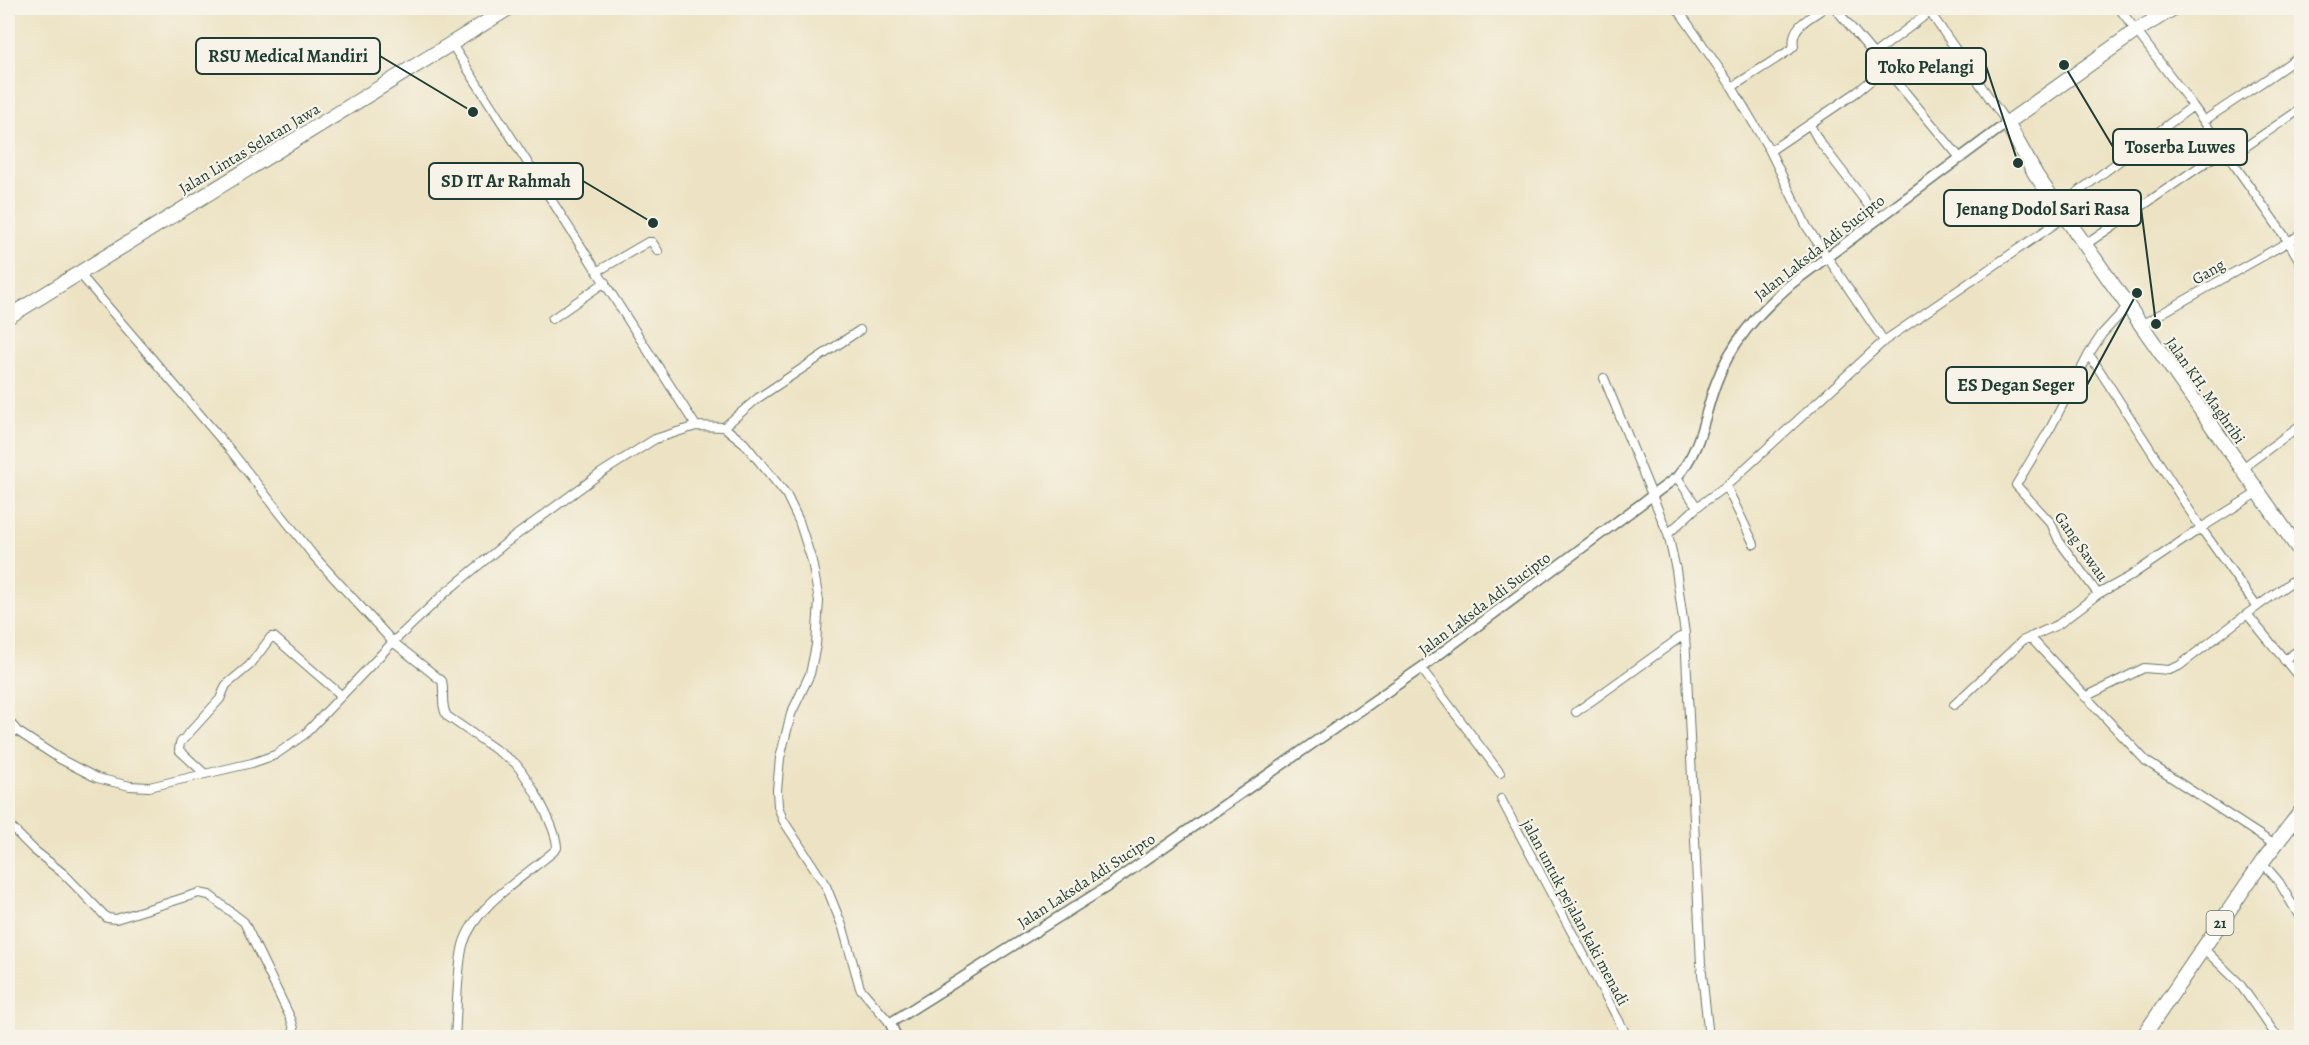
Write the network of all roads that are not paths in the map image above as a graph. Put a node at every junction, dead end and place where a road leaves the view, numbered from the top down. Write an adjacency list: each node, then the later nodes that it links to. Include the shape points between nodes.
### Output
1 (509, 8): 9 (highway, Jalan Lintas Selatan Jawa)
2 (1677, 8): 13 (street)
3 (1824, 8): 13 (street, via 1796,29 1790,50)
4 (1835, 8): 10 (street)
5 (2119, 8): 8 (street)
6 (2174, 8): 8 (highway)
7 (1930, 9): 10 (street); 17 (street)
8 (2136, 32): 14 (street); 17 (highway)
9 (451, 43): 30 (street); 31 (highway, Jalan Lintas Selatan Jawa)
10 (1874, 54): 12 (street)
11 (2301, 62): 16 (street, via 2295,59)
12 (1886, 68): 18 (street); 21 (street)
13 (1731, 87): 19 (street)
14 (2193, 106): 16 (street); 22 (street)
15 (2301, 108): 20 (street)
16 (2204, 121): 20 (street)
17 (2007, 123): 21 (street, Jalan Laksda Adi Sucipto); 22 (highway, Jalan KH. Maghribi)
18 (1810, 125): 19 (street); 23 (street)
19 (1770, 151): 28 (street, via 1807,227)
20 (2227, 154): 25 (street); 26 (street)
21 (1961, 159): 23 (street, Jalan Laksda Adi Sucipto)
22 (2062, 212): 26 (highway, Jalan KH. Maghribi); 38 (street)
23 (1879, 219): 28 (street, Jalan Laksda Adi Sucipto)
24 (2301, 234): 25 (street, Gang)
25 (2288, 241): 29 (street); 36 (street, Gang)
26 (2085, 245): 33 (highway, Jalan KH. Maghribi)
27 (658, 251): 30 (street, via 648,242)
28 (1827, 258): 38 (street); 45 (street, Jalan Laksda Adi Sucipto, via 1791,284 1743,331 1715,384 1695,453)
29 (2301, 264)
30 (598, 271): 32 (street)
31 (80, 273): 34 (highway, Jalan Lintas Selatan Jawa); 60 (street, via 231,450 313,555)
32 (605, 282): 35 (street); 41 (street)
33 (2128, 306): 36 (highway, Jalan KH. Maghribi); 39 (street, Gang Sawau)
34 (8, 317)
35 (552, 319)
36 (2141, 325): 44 (highway, Jalan KH. Maghribi)
37 (860, 330): 42 (street, via 758,398)
38 (1884, 341): 46 (street)
39 (2089, 354): 50 (street); 55 (street, Gang Sawau, via 2016,486 2052,524 2059,541)
40 (1604, 378): 48 (street)
41 (696, 426): 42 (street); 60 (street, via 654,439 601,473 507,542)
42 (724, 427): 79 (street, via 744,443 786,494 812,561 819,601 810,674 791,714 780,758 778,806 826,886 860,988)
43 (2300, 428): 44 (street)
44 (2241, 469): 47 (highway, Jalan KH. Maghribi)
45 (1677, 477): 48 (street, Jalan Laksda Adi Sucipto); 49 (street)
46 (1726, 486): 49 (street); 52 (street)
47 (2257, 493): 50 (street); 53 (highway, Jalan KH. Maghribi)
48 (1652, 495): 51 (street); 63 (street, Jalan Laksda Adi Sucipto)
49 (1697, 507): 51 (street)
50 (2201, 528): 55 (street); 56 (street)
51 (1668, 534): 58 (street)
52 (1754, 544)
53 (2301, 554)
54 (2301, 574): 56 (street)
55 (2098, 594): 59 (street, via 2059,624)
56 (2257, 607): 57 (street)
57 (2247, 614): 62 (street); 66 (street, via 2179,666 2169,670 2144,668)
58 (1685, 634): 68 (street); 85 (street, via 1701,964)
59 (2030, 637): 66 (street); 67 (street, via 2003,657)
60 (393, 642): 65 (street); 82 (street, via 442,681 447,716 515,762 557,839 557,848 484,909 468,932 462,951)
61 (2301, 648): 62 (street)
62 (2284, 660): 64 (street)
63 (1421, 668): 70 (street); 79 (street, Jalan Laksda Adi Sucipto, via 1105,888)
64 (2301, 681)
65 (341, 695): 71 (street, via 304,735 275,755); 71 (street, via 271,637 180,743 179,750)
66 (2085, 697): 75 (street, via 2154,768)
67 (1954, 705)
68 (1576, 711)
69 (8, 720): 71 (street, via 35,745 107,781 148,787)
70 (1500, 773)
71 (205, 774)
72 (1501, 799): 84 (street, jalan untuk pejalan kaki menadi)
73 (2301, 810): 75 (highway, 21)
74 (8, 824): 81 (street, via 111,920 199,893 209,895 244,922)
75 (2276, 845): 76 (highway, 21)
76 (2262, 862): 77 (street); 78 (highway, 21)
77 (2301, 921)
78 (2203, 948): 80 (highway, 21); 86 (street, via 2239,983)
79 (890, 1023): 83 (street)
80 (2143, 1037)
81 (297, 1038)
82 (455, 1038)
83 (897, 1038)
84 (1628, 1038)
85 (1709, 1038)
86 (2278, 1038)

